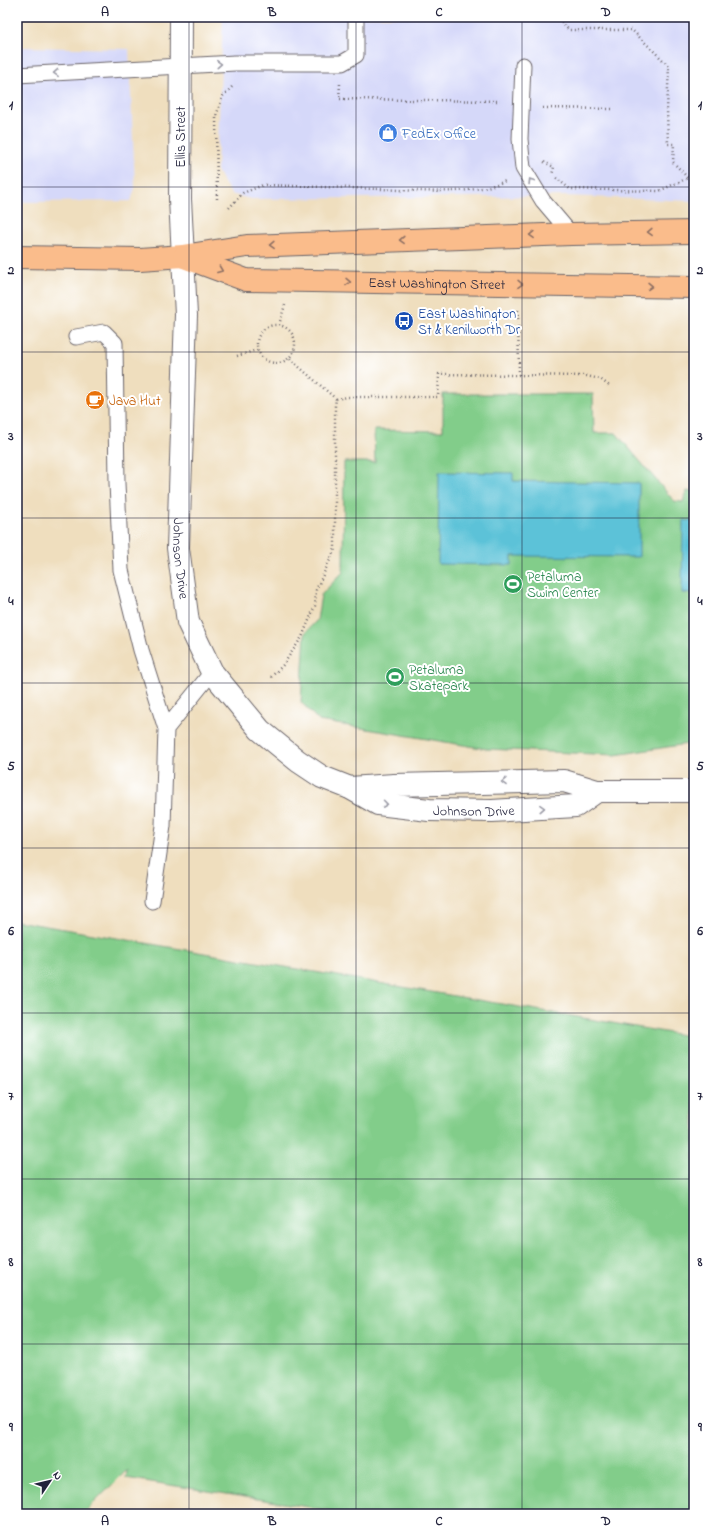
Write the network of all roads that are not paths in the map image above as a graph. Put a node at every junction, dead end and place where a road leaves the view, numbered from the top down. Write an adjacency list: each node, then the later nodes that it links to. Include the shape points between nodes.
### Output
1 (181, 17): 4 (street, Ellis Street)
2 (356, 17): 4 (lane, one-way to 2, via 342,63 356,55)
3 (524, 65): 7 (lane, one-way to 3, via 543,201 523,168 520,140)
4 (180, 66): 5 (lane, one-way to 5); 8 (street, Ellis Street, via 180,199)
5 (17, 75)
6 (694, 232): 7 (main road, East Washington Street, one-way to 7)
7 (571, 234): 8 (main road, East Washington Street, one-way to 8, via 247,246)
8 (183, 256): 9 (main road, East Washington Street, via 140,259); 10 (main road, East Washington Street, one-way to 10, via 246,280); 12 (street, Johnson Drive, via 186,315 178,548 188,622)
9 (17, 257)
10 (694, 287)
11 (76, 337): 13 (lane, via 104,332 115,343 121,570 141,650)
12 (212, 672): 13 (lane); 14 (street, Johnson Drive, via 260,730 322,777 350,788 394,784 564,781 597,791)
13 (166, 729): 15 (lane, via 163,826)
14 (694, 791)
15 (152, 901)

